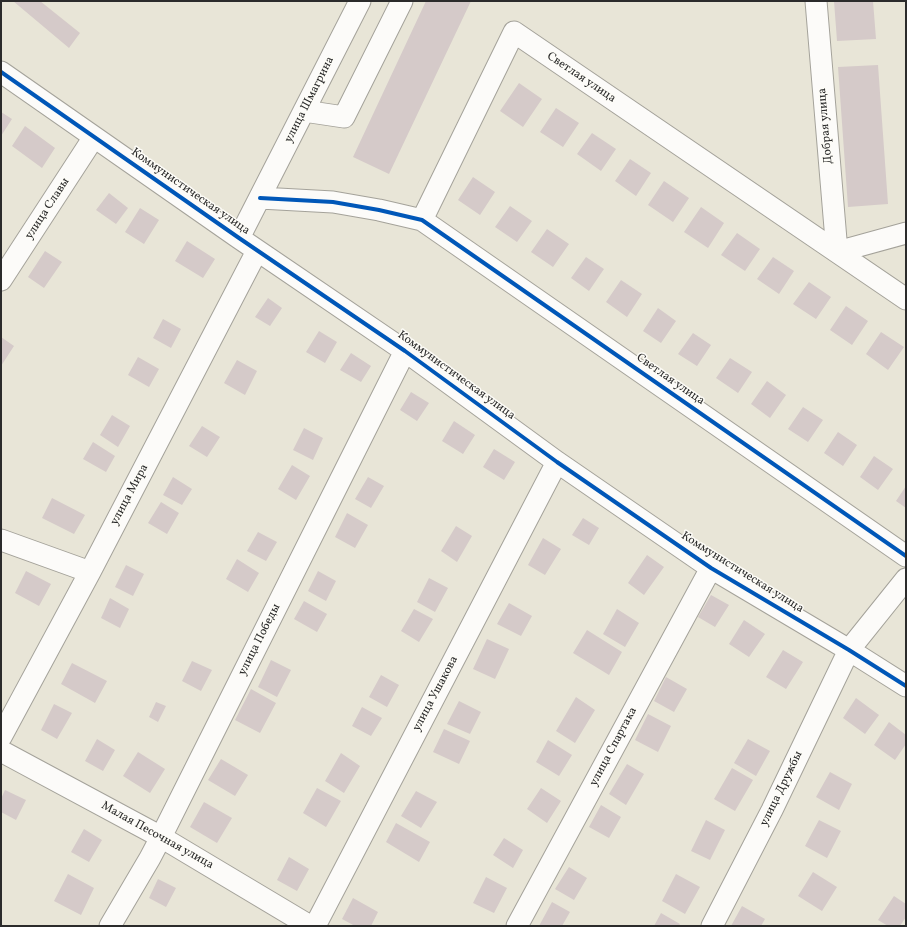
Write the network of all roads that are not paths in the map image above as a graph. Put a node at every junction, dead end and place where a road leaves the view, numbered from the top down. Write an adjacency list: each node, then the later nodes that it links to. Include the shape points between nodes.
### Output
1 (360, 1): 5 (street, улица Шмагрина)
2 (402, 1): 5 (street, via 344,117)
3 (816, 1): 12 (street, Добрая улица)
4 (1, 72): 6 (street, Коммунистическая улица)
5 (304, 111): 7 (street, улица Шмагрина)
6 (94, 137): 10 (street, Коммунистическая улица); 13 (street, улица Славы)
7 (260, 198): 8 (street, via 333,202); 10 (street, улица Шмагрина)
8 (422, 220): 12 (street, Светлая улица, via 514,32); 18 (street, Светлая улица)
9 (906, 233): 12 (street)
10 (238, 238): 11 (street, Коммунистическая улица)
11 (257, 251): 15 (street, Коммунистическая улица); 20 (street, улица Мира)
12 (837, 252): 14 (street, Светлая улица)
13 (1, 280)
14 (906, 299)
15 (406, 351): 16 (street, Коммунистическая улица); 26 (street, улица Победы)
16 (557, 462): 19 (street, Коммунистическая улица); 29 (street, улица Ушакова)
17 (1, 540): 20 (street)
18 (906, 556)
19 (710, 568): 22 (street, Коммунистическая улица); 30 (street, улица Спартака)
20 (90, 572): 24 (street, улица Мира)
21 (906, 579): 22 (street, улица Дружбы)
22 (849, 650): 23 (street, Коммунистическая улица); 31 (street, улица Дружбы, via 772,810)
23 (906, 686)
24 (1, 737)
25 (1, 751): 26 (street, Малая Песочная улица)
26 (161, 837): 27 (street, улица Победы); 28 (street, Малая Песочная улица)
27 (110, 926)
28 (310, 926)
29 (315, 926)
30 (517, 926)
31 (712, 926)

